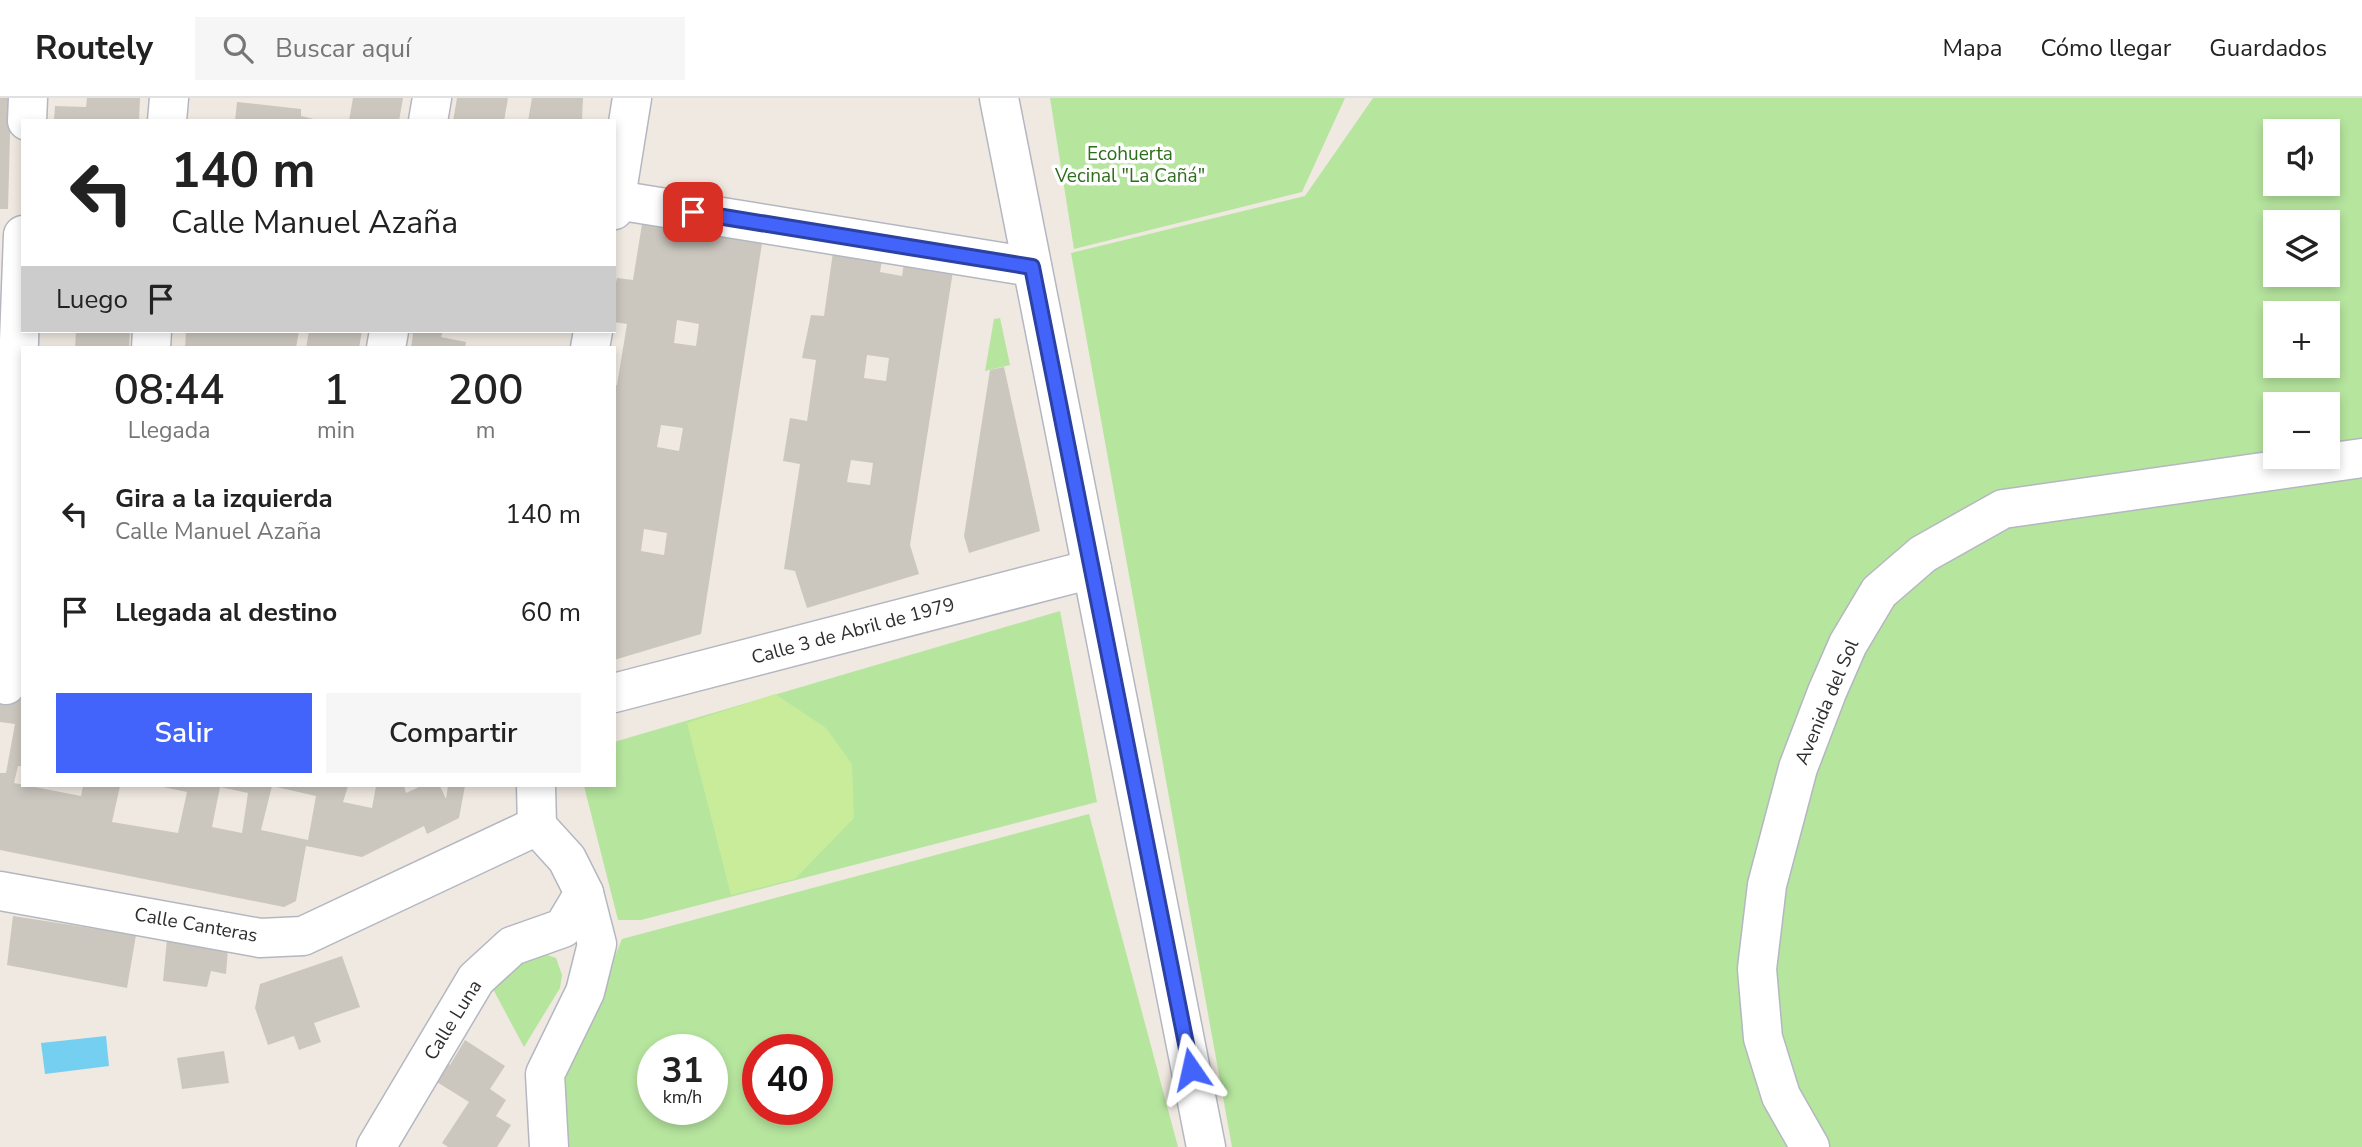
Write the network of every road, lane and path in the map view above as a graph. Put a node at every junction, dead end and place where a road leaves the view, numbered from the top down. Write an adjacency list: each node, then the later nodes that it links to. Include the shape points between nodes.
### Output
1 (28, 98): 6 (street)
2 (169, 98): 7 (street)
3 (432, 98): 8 (street)
4 (632, 98): 9 (street)
5 (999, 98): 11 (street)
6 (27, 119)
7 (167, 119)
8 (428, 119)
9 (616, 199)
10 (616, 205): 11 (street)
11 (1032, 267): 14 (street)
12 (21, 299): 15 (street)
13 (2362, 458): 24 (street, Avenida del Sol, via 2003,509 1923,554 1879,592 1827,692 1798,768 1767,885 1757,969 1763,1038 1780,1096)
14 (1092, 569): 16 (street, Calle 3 de Abril de 1979); 23 (street)
15 (9, 685)
16 (616, 692)
17 (536, 787): 18 (street)
18 (537, 826): 19 (street, Calle Canteras, via 303,936 260,938); 20 (street, via 568,859)
19 (0, 891)
20 (584, 893): 21 (street, Calle Luna, via 563,928 512,946 476,979); 22 (street, via 597,944 585,992 545,1073)
21 (376, 1147)
22 (549, 1147)
23 (1206, 1147)
24 (1810, 1147)

